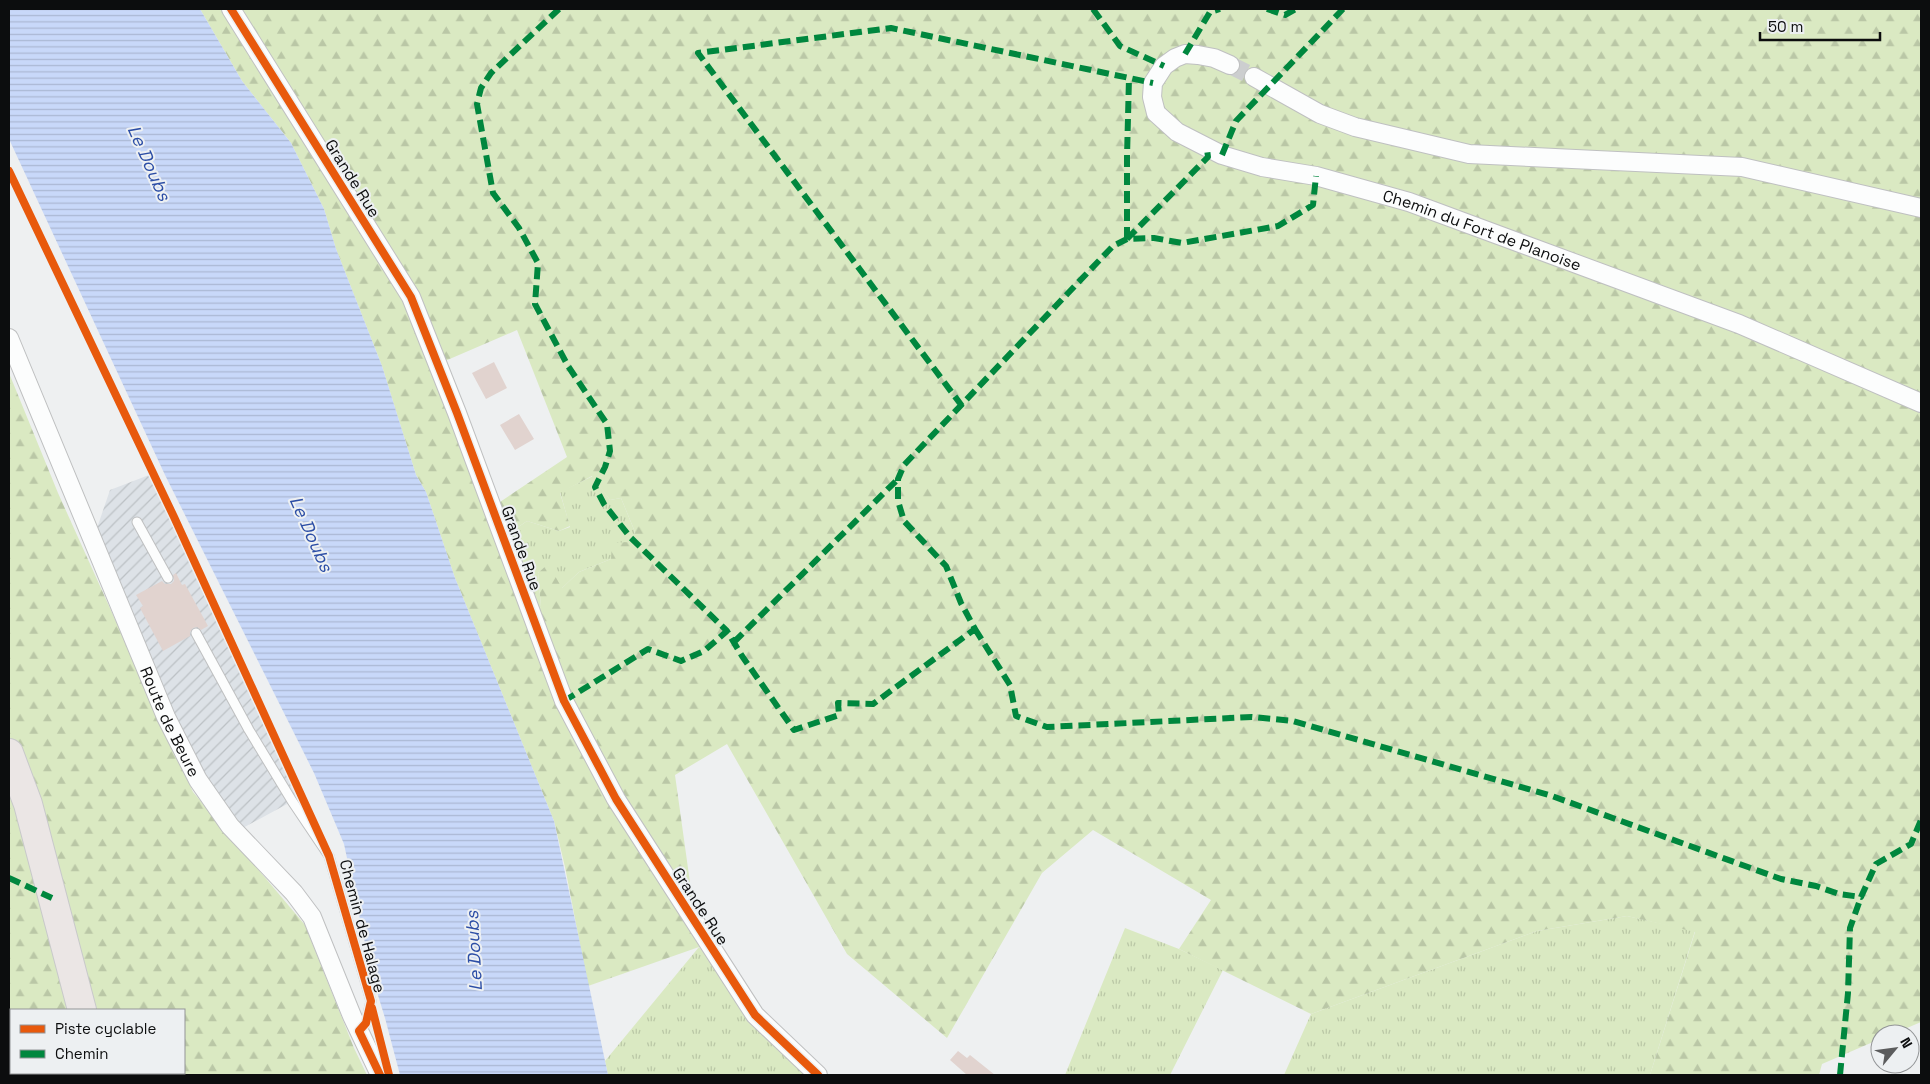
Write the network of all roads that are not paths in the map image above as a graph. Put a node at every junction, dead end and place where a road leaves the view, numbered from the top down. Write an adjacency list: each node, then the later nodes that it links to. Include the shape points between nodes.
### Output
1 (232, 9): 14 (street, Grande Rue, via 411,296 564,701 616,799 755,1015)
2 (1230, 65): 6 (street, Chemin du Fort de Planoise, via 1198,55 1185,54 1175,58 1164,66 1153,83 1156,113 1177,132 1222,155 1262,167 1316,176 1409,202 1739,324)
3 (1254, 77): 4 (street, via 1320,114 1355,127 1468,154 1742,167)
4 (1921, 208)
5 (9, 338): 12 (street, Route de Beure, via 166,717 198,780 230,826 294,893 312,917)
6 (1921, 403)
7 (137, 522): 8 (lane)
8 (168, 578)
9 (196, 633): 12 (lane, Chemin de Halage, via 249,730 330,856 370,1001 366,1023)
10 (9, 753): 11 (main road, via 28,804)
11 (82, 1009)
12 (359, 1031): 13 (street, Route de Beure)
13 (380, 1075)
14 (818, 1075)

